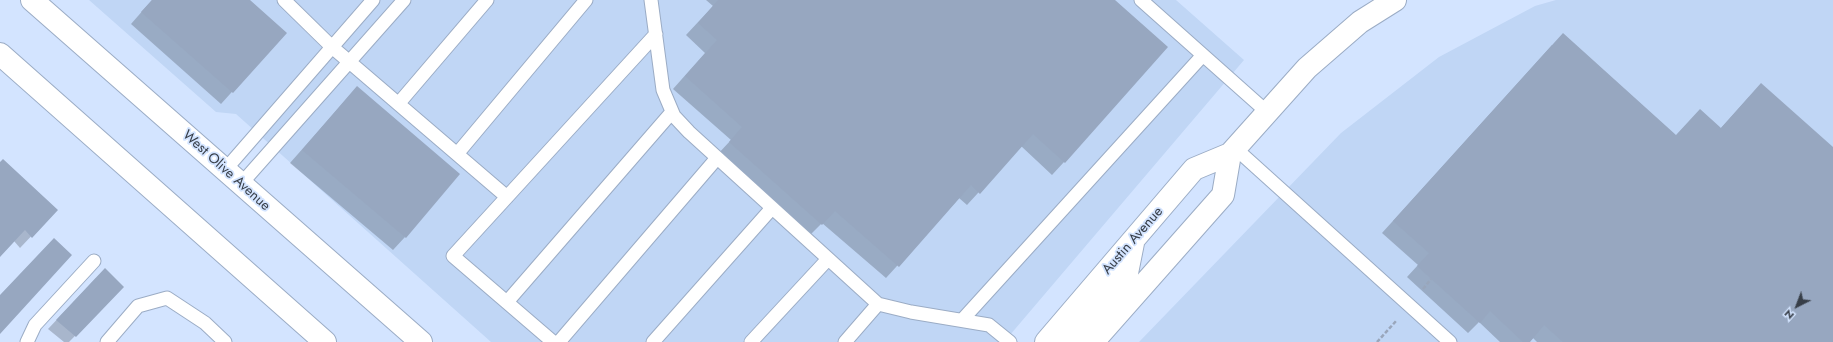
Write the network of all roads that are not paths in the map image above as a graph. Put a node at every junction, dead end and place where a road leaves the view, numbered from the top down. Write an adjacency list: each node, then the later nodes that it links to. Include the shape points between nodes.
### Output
1 (32, 0): 21 (main road, West Olive Avenue)
2 (284, 0): 11 (lane)
3 (373, 0): 11 (lane)
4 (404, 0): 14 (lane)
5 (487, 0): 15 (lane)
6 (586, 0): 19 (lane)
7 (651, 0): 10 (lane)
8 (1141, 0): 13 (lane)
9 (1395, 0): 17 (main road, Austin Avenue, via 1360,22 1307,68)
10 (656, 34): 16 (lane, via 663,90); 23 (lane)
11 (332, 47): 14 (lane); 21 (lane)
12 (0, 54): 34 (main road)
13 (1203, 55): 17 (lane); 30 (lane)
14 (350, 61): 15 (lane); 22 (lane)
15 (399, 103): 19 (lane)
16 (672, 112): 20 (lane); 28 (lane)
17 (1267, 112): 18 (main road, Austin Avenue)
18 (1233, 151): 25 (main road, Austin Avenue, via 1194,169); 44 (main road, via 1223,195); 45 (lane)
19 (457, 154): 23 (lane)
20 (717, 158): 24 (lane); 37 (lane)
21 (225, 170): 22 (main road, West Olive Avenue)
22 (241, 184): 35 (main road, West Olive Avenue)
23 (507, 197): 28 (lane, via 453,256)
24 (772, 208): 26 (lane); 38 (lane)
25 (1134, 240): 42 (main road, Austin Avenue); 43 (main road, via 1127,273)
26 (828, 259): 29 (lane); 39 (lane)
27 (94, 261): 31 (lane, via 35,325)
28 (507, 302): 36 (lane)
29 (878, 304): 30 (lane, via 911,312); 40 (lane)
30 (963, 319): 41 (lane, via 989,325)
31 (27, 342)
32 (107, 342): 33 (lane, via 138,306 167,298 205,323)
33 (225, 342)
34 (326, 342)
35 (421, 342)
36 (553, 342)
37 (559, 342)
38 (654, 342)
39 (751, 342)
40 (845, 342)
41 (1010, 342)
42 (1046, 342)
43 (1068, 342)
44 (1093, 342)
45 (1450, 342)

